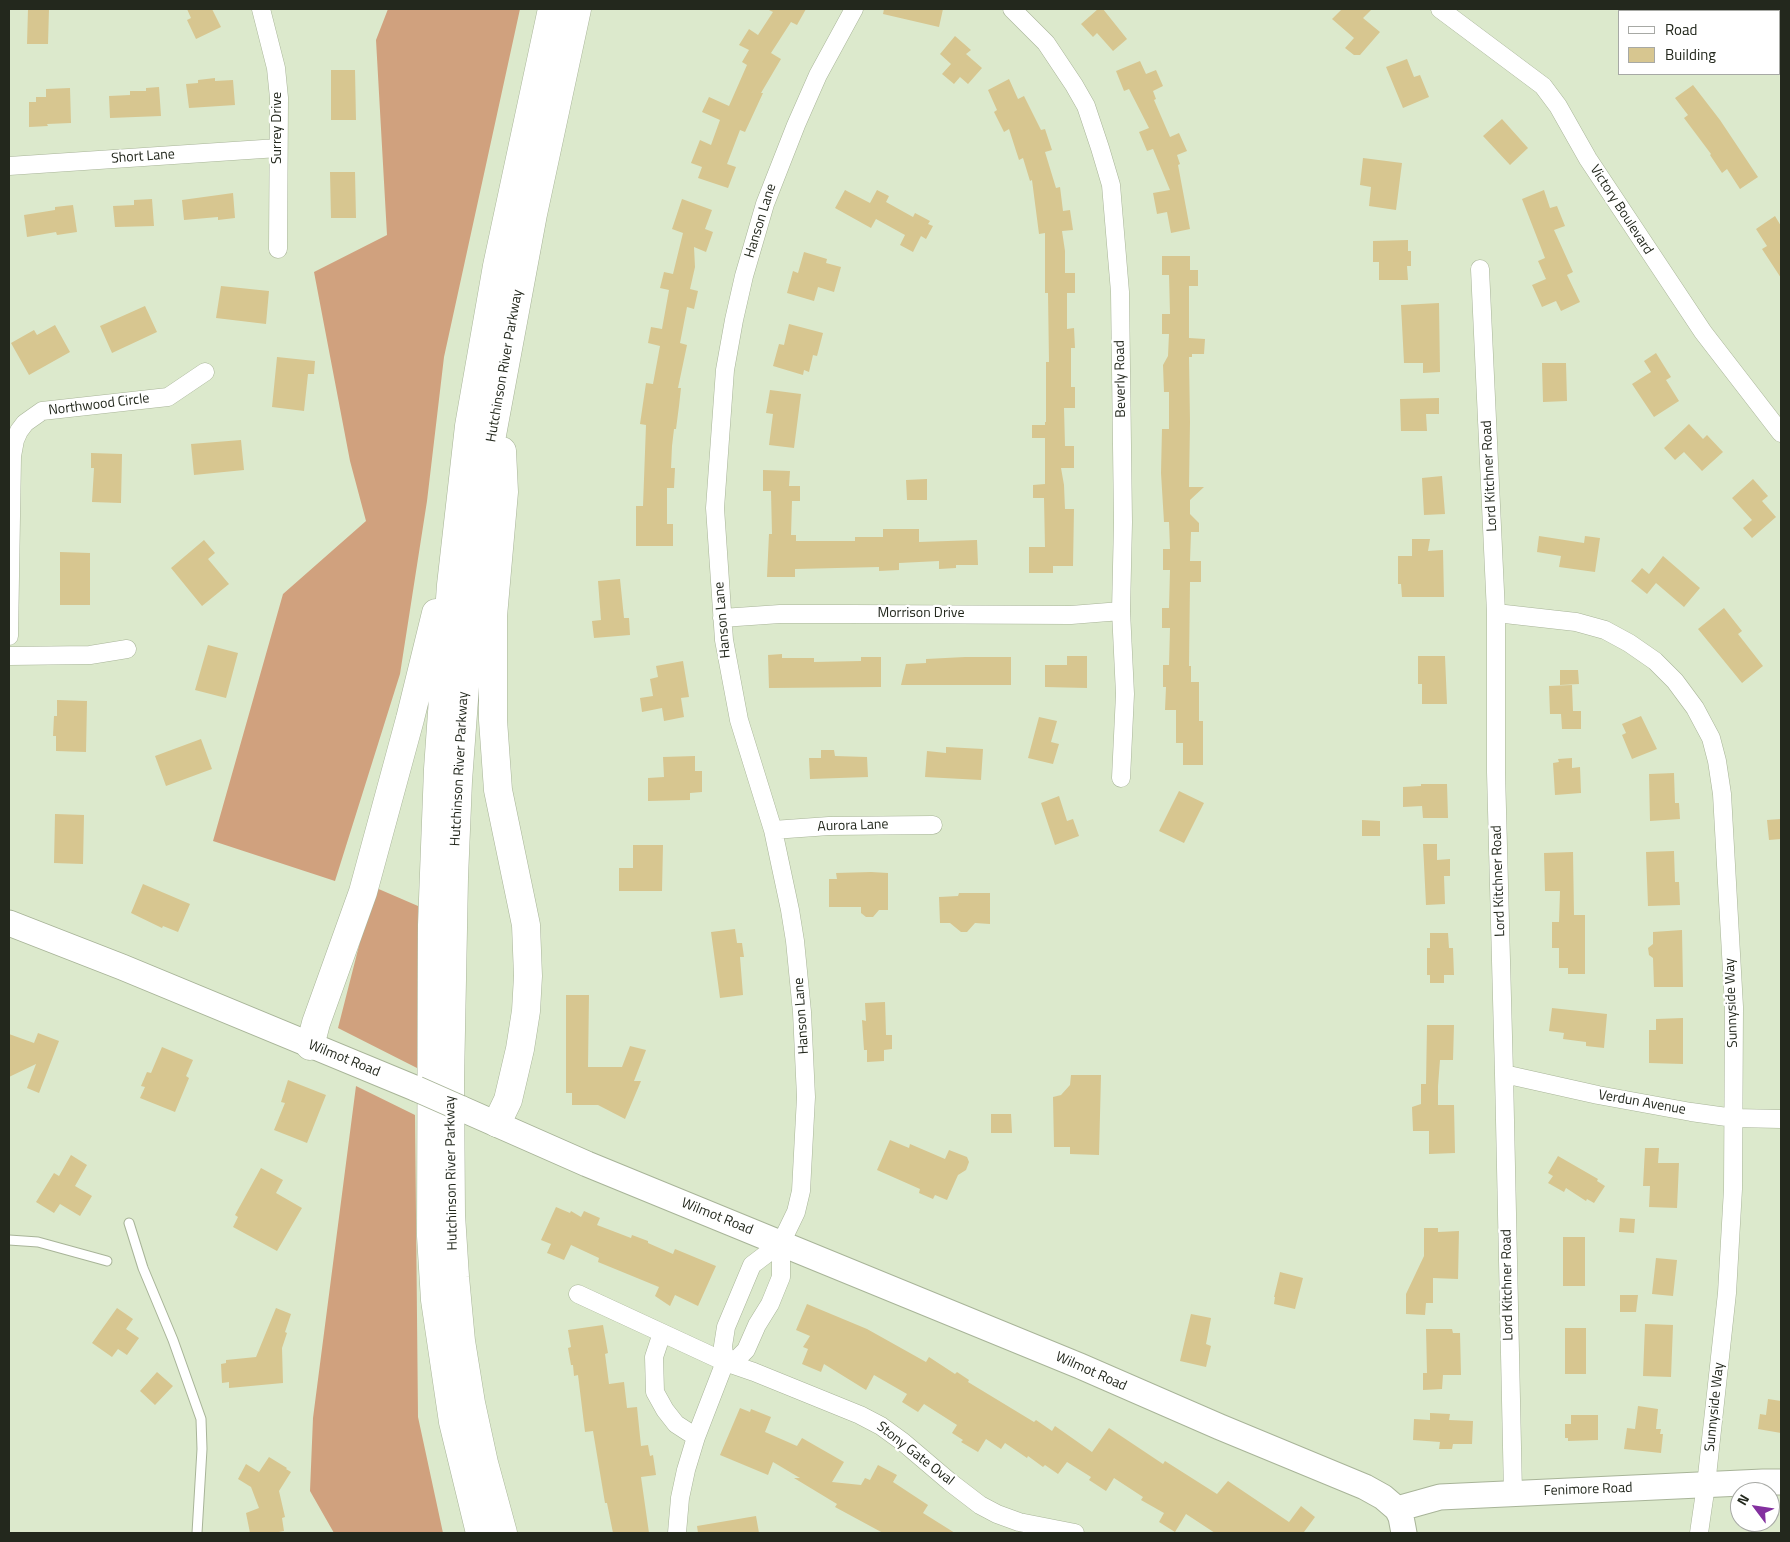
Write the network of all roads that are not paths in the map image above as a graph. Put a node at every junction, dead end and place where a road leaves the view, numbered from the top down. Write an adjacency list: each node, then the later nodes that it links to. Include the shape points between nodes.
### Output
1 (261, 9): 7 (street, Surrey Drive, via 276,68)
2 (552, 9): 14 (highway, Hutchinson River Parkway, via 485,327)
3 (577, 9): 12 (highway, Hutchinson River Parkway, via 533,214)
4 (854, 9): 17 (street, Hanson Lane, via 818,75 780,164 765,204 734,320 725,370 714,508)
5 (1012, 9): 15 (street, Beverly Road, via 1046,43 1074,85 1089,115 1111,185 1120,292)
6 (1440, 9): 13 (street, Victory Boulevard, via 1543,86 1702,332)
7 (278, 148): 8 (street, Short Lane); 9 (street, Surrey Drive)
8 (9, 166)
9 (278, 249)
10 (1480, 269): 16 (street, Lord Kitchner Road)
11 (205, 372): 18 (street, Northwood Circle, via 168,397 42,412 19,431 12,456)
12 (500, 392): 29 (highway, via 504,492 493,616 493,728 498,790 526,925 528,976 520,1049 508,1100); 44 (highway, Hutchinson River Parkway, via 483,496 462,718 454,878 450,1090 451,1215 462,1341 471,1403)
13 (1781, 433)
14 (458, 526): 25 (highway, via 363,892); 43 (highway, Hutchinson River Parkway, via 441,712 435,832 430,1236 435,1300 453,1422)
15 (1121, 610): 17 (street, Morrison Drive, via 1070,615 780,614); 21 (street, Beverly Road, via 1126,694)
16 (1496, 613): 26 (street, Lord Kitchner Road, via 1496,772); 27 (street, Sunnyside Way, via 1576,622 1605,630 1629,643 1655,661 1675,681 1711,738 1722,794 1734,1007)
17 (722, 618): 23 (street, Hanson Lane, via 727,664 739,720)
18 (9, 636)
19 (127, 649): 20 (street, via 90,655)
20 (9, 656)
21 (1121, 778)
22 (933, 825): 23 (street, Aurora Lane)
23 (774, 830): 32 (street, Hanson Lane, via 795,941 806,1097 800,1191 796,1212)
24 (9, 923): 25 (street, Wilmot Road)
25 (310, 1046): 29 (street, Wilmot Road, bridge)
26 (1504, 1074): 27 (street, Verdun Avenue, via 1598,1095); 40 (street, Lord Kitchner Road)
27 (1734, 1118): 28 (street, Verdun Avenue); 39 (street, Sunnyside Way, via 1727,1293)
28 (1781, 1119)
29 (497, 1124): 32 (street, Wilmot Road)
30 (129, 1223): 42 (lane, via 201,1419)
31 (9, 1240): 33 (lane, via 38,1242)
32 (781, 1243): 36 (street, via 752,1264 726,1327); 36 (street, via 781,1277 770,1304 746,1350 738,1358); 41 (street, Wilmot Road, via 1365,1487)
33 (107, 1261)
34 (578, 1294): 35 (street, Stony Gate Oval)
35 (662, 1333): 36 (street, Stony Gate Oval); 37 (street, via 654,1357 655,1392 676,1424)
36 (725, 1362): 37 (street); 46 (street, Stony Gate Oval, via 881,1426 980,1505 998,1514 1019,1522)
37 (696, 1437): 45 (street, via 680,1498)
38 (1781, 1482): 39 (street, Fenimore Road)
39 (1706, 1485): 40 (street, Fenimore Road); 48 (street, Sunnyside Way)
40 (1513, 1493): 41 (street, Fenimore Road, via 1434,1497)
41 (1398, 1509): 47 (street)
42 (197, 1533)
43 (480, 1533)
44 (503, 1533)
45 (677, 1533)
46 (1075, 1533)
47 (1404, 1533)
48 (1699, 1533)

